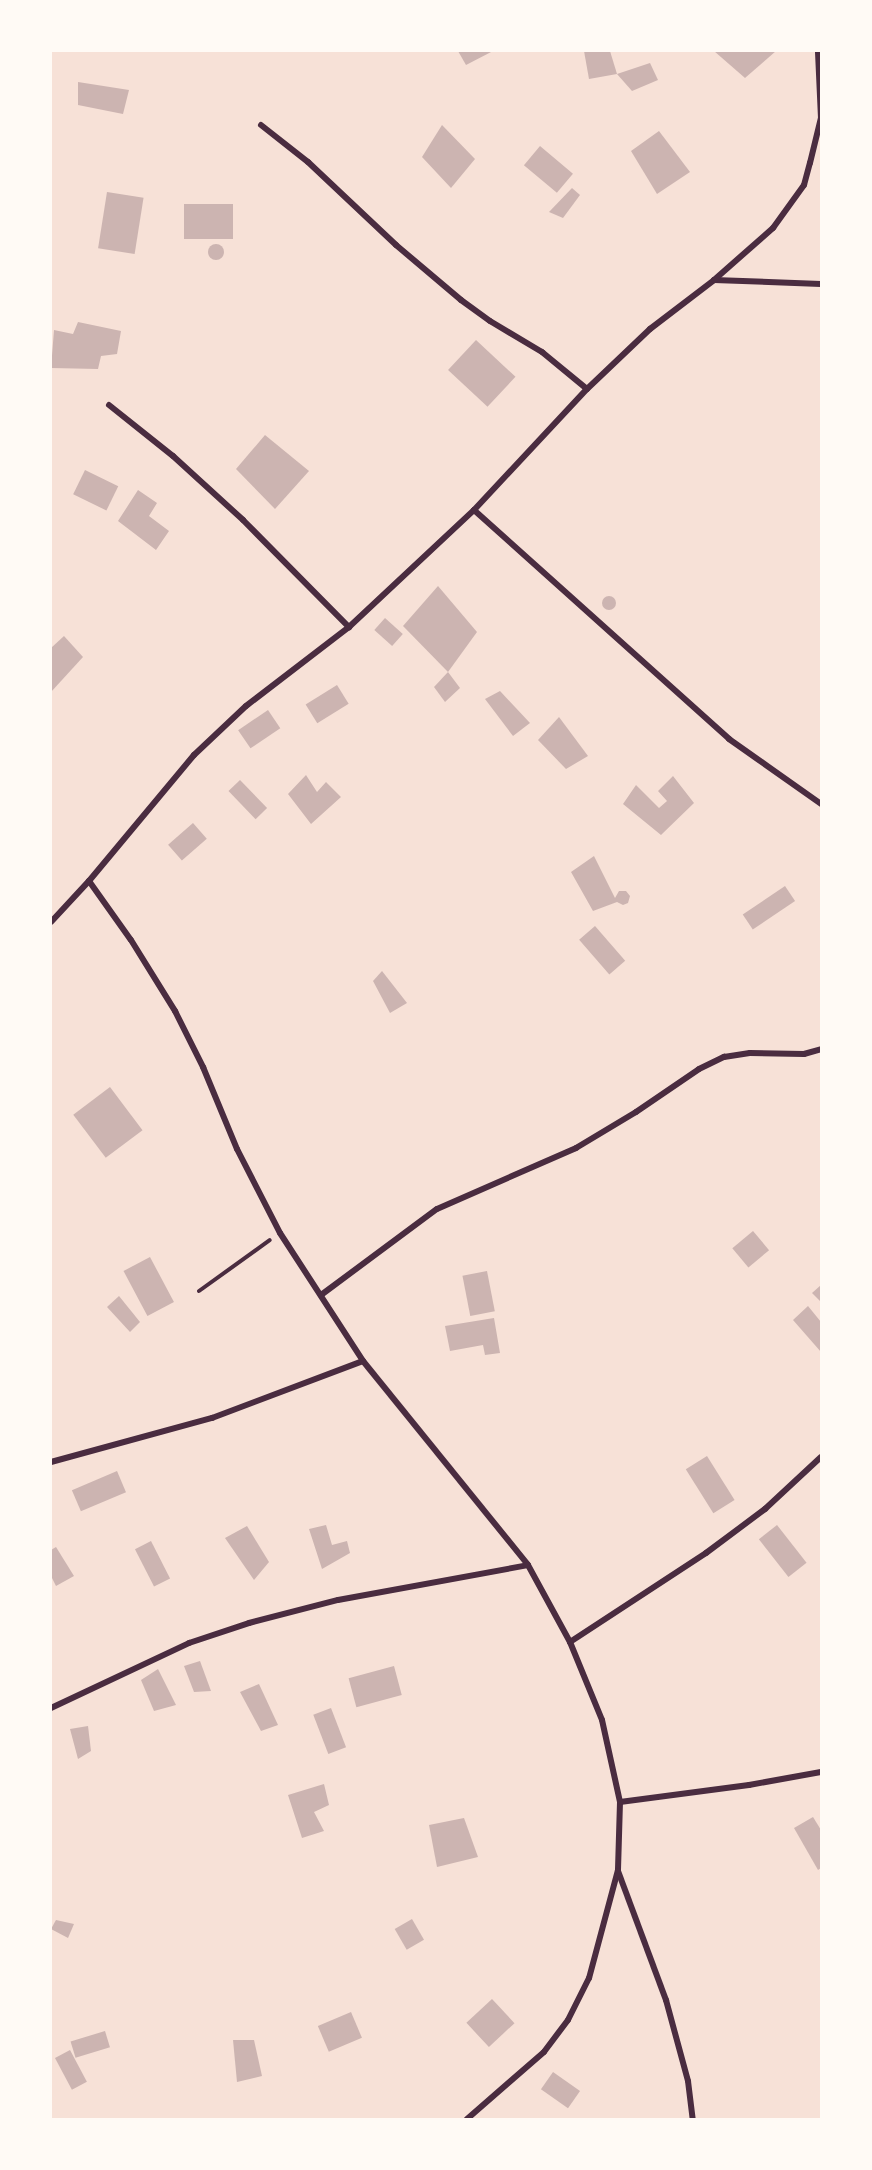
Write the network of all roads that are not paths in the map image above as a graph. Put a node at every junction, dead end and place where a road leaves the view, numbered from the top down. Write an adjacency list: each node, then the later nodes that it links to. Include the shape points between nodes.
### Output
1 (818, 51): 3 (street, via 821,118 804,185 773,228)
2 (261, 125): 5 (street, via 308,162 461,300 542,352)
3 (714, 280): 4 (street); 5 (street, via 650,329)
4 (821, 284)
5 (587, 389): 7 (street)
6 (109, 405): 8 (street, via 243,520)
7 (474, 510): 8 (street); 9 (street, via 729,739)
8 (348, 627): 10 (street, via 246,706 194,755)
9 (821, 804)
10 (89, 881): 11 (street); 13 (street, via 175,1011 280,1233)
11 (51, 922)
12 (821, 1048): 13 (street, via 804,1054 750,1053 724,1057 699,1069 576,1148 437,1209)
13 (321, 1295): 14 (street)
14 (363, 1361): 16 (street, via 212,1418); 17 (street)
15 (821, 1457): 18 (street, via 765,1509 706,1553)
16 (51, 1462)
17 (528, 1565): 18 (street); 19 (street, via 338,1600 249,1623 189,1643)
18 (570, 1642): 21 (street, via 602,1720)
19 (51, 1708)
20 (821, 1772): 21 (street)
21 (620, 1802): 22 (street)
22 (618, 1870): 23 (street, via 590,1978 568,2020 544,2052); 24 (street, via 666,2000 688,2081)
23 (467, 2119)
24 (693, 2119)

